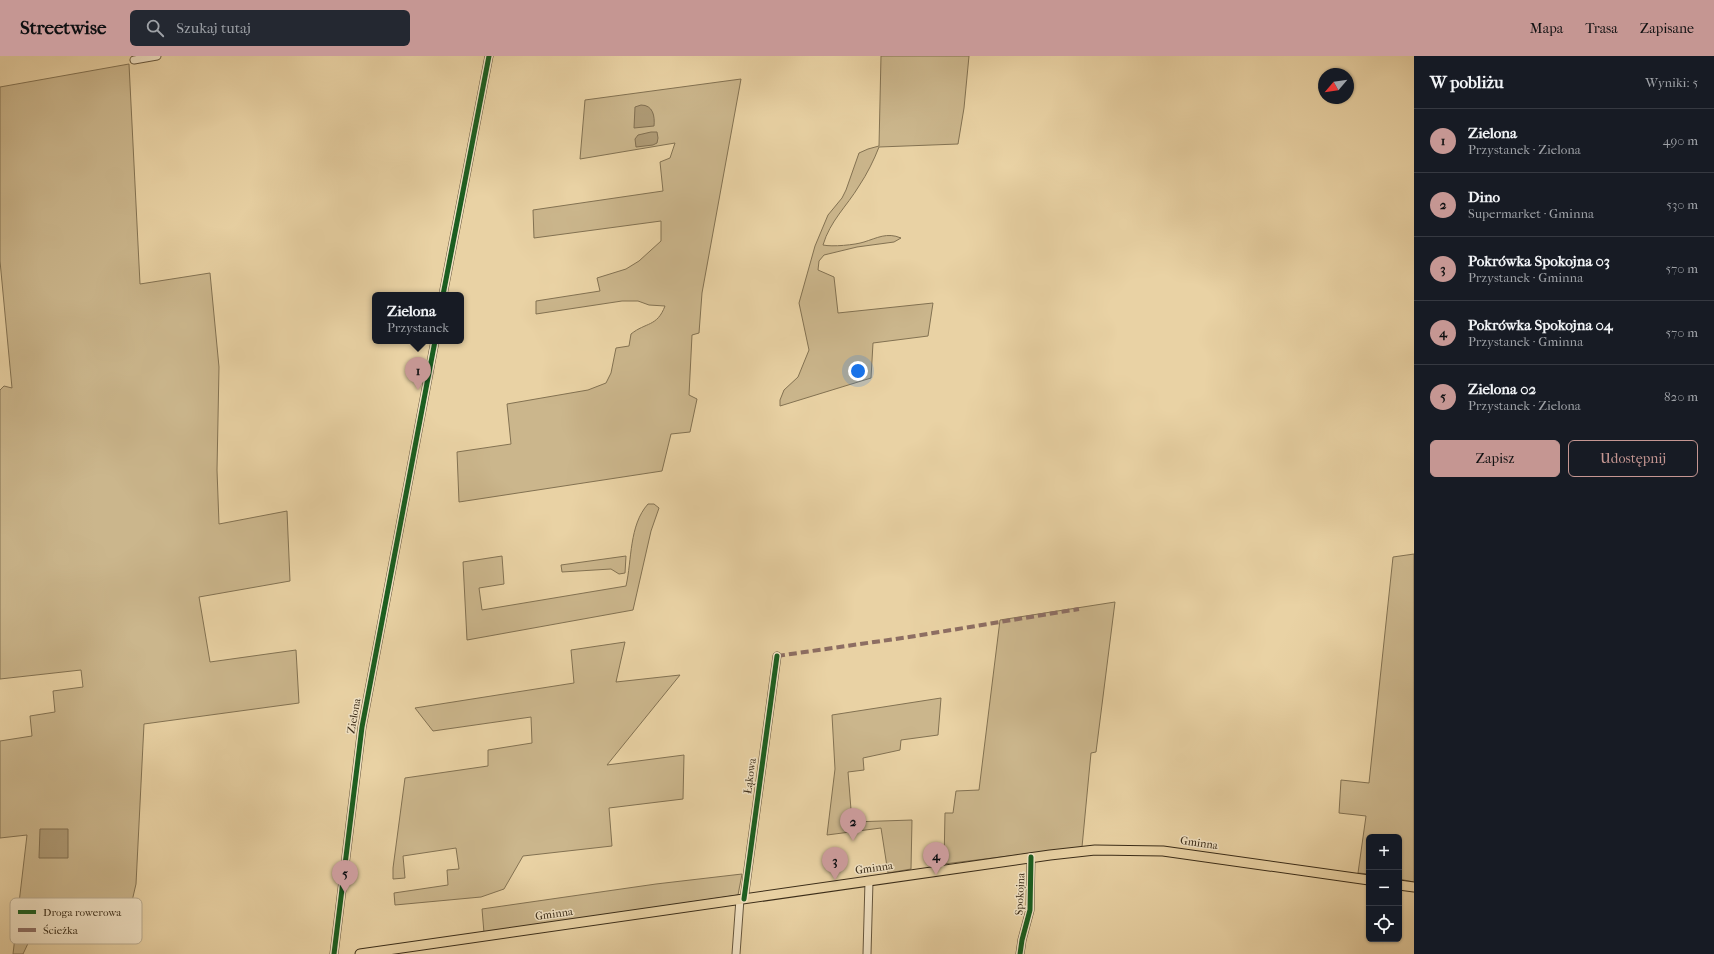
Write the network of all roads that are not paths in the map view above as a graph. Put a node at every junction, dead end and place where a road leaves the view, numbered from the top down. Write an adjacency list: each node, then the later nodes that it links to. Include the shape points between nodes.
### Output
1 (157, 56): 3 (street)
2 (488, 56): 4 (street)
3 (134, 60)
4 (444, 292)
5 (434, 344): 13 (street, Zielona, via 362,727)
6 (777, 656): 12 (street, Łąkowa)
7 (1031, 857): 8 (main road, Gminna, via 1095,850 1163,851); 9 (main road, Gminna); 17 (street, Spokojna, via 1030,910)
8 (1366, 880)
9 (868, 881): 12 (main road, Gminna); 16 (street)
10 (1402, 885): 11 (main road)
11 (1414, 887)
12 (742, 899): 14 (main road, Gminna); 15 (street, Łąkowa)
13 (334, 954)
14 (360, 954)
15 (736, 954)
16 (867, 954)
17 (1020, 954)

